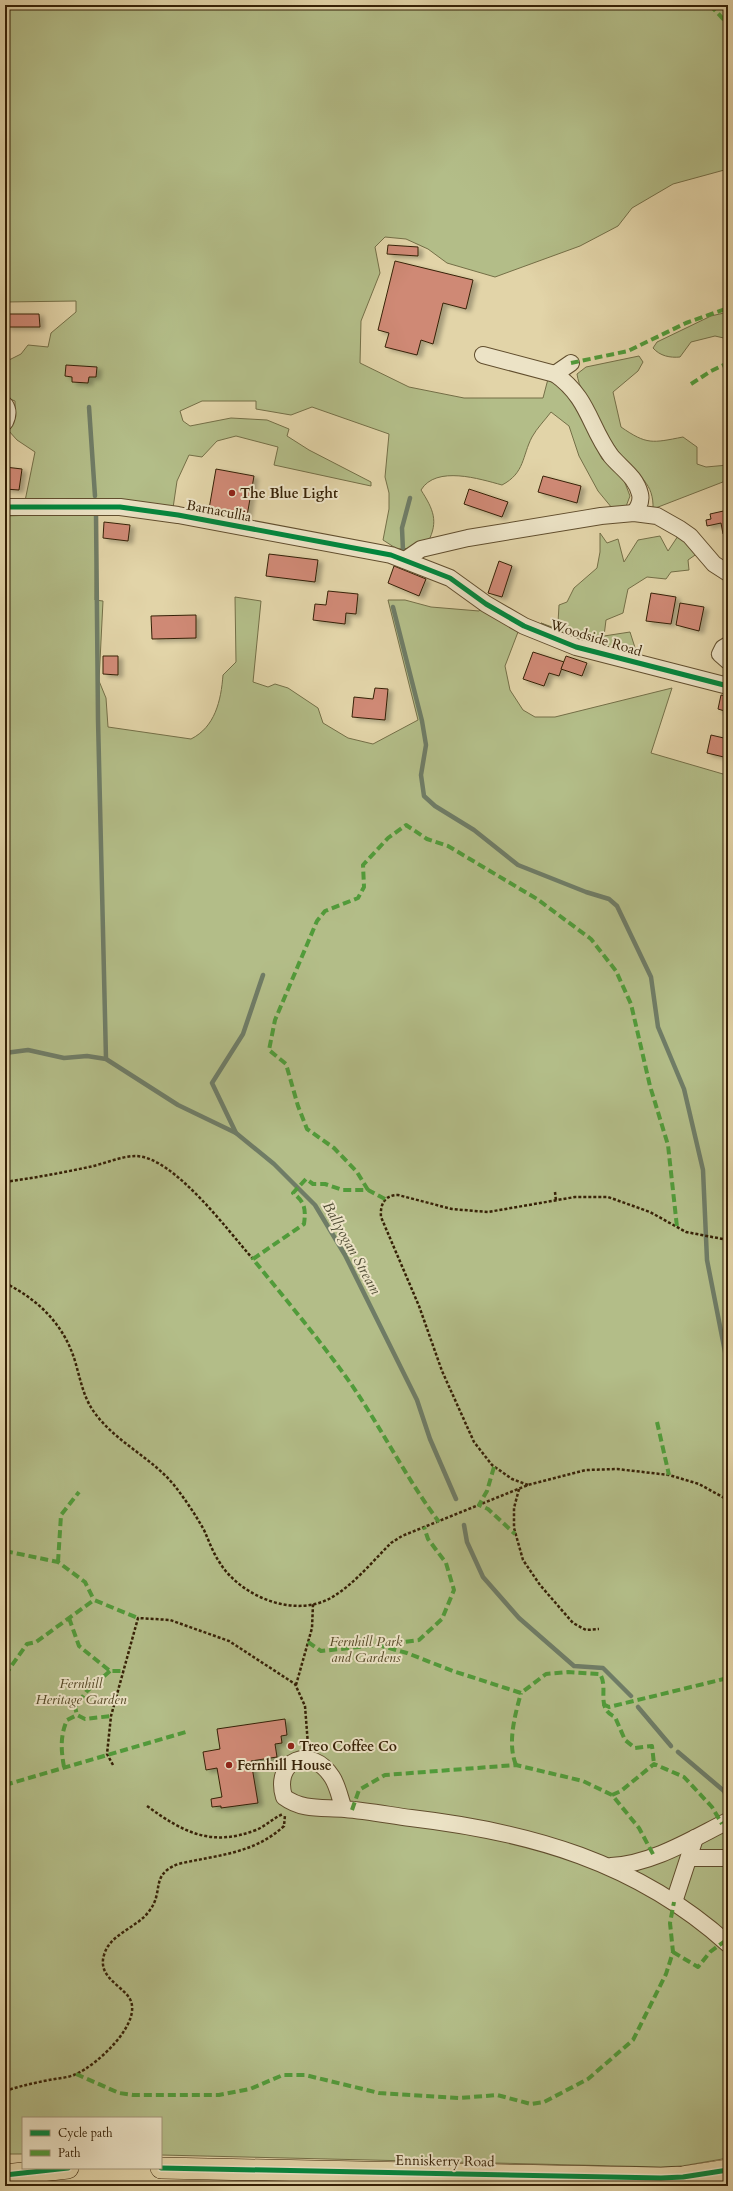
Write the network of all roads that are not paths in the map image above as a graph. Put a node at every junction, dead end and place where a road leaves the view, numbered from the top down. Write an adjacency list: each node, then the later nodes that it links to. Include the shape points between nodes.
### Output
1 (483, 355): 3 (street)
2 (571, 363): 3 (street)
3 (555, 374): 7 (street, via 572,387 584,403 600,439 612,457 633,478 641,495 640,506)
4 (5, 405): 5 (street, via 8,408 8,416)
5 (5, 422)
6 (5, 507): 8 (street, Barnacullia, via 120,507 178,515 356,548)
7 (634, 514): 8 (street, via 601,516 468,538 421,549); 10 (street, via 657,516 680,529 690,536 714,564)
8 (405, 560): 9 (street, Barnacullia)
9 (425, 568): 13 (street, Woodside Road, via 450,578 486,604 524,626 576,648)
10 (728, 572)
11 (728, 645): 12 (street, via 720,654)
12 (728, 661)
13 (728, 686)
14 (344, 1809): 14 (street, via 333,1777 321,1765 308,1758 298,1759 289,1765 282,1775 284,1797 302,1806); 19 (street, via 510,1833)
15 (728, 1821): 16 (street)
16 (695, 1838): 17 (street); 19 (street, via 639,1861)
17 (690, 1858): 18 (street); 20 (street)
18 (728, 1858)
19 (611, 1866): 20 (street)
20 (674, 1902): 21 (street)
21 (728, 1944)
22 (162, 2168): 24 (main road, Enniskerry Road, via 661,2178)
23 (59, 2169): 25 (main road)
24 (728, 2170)
25 (5, 2175)

